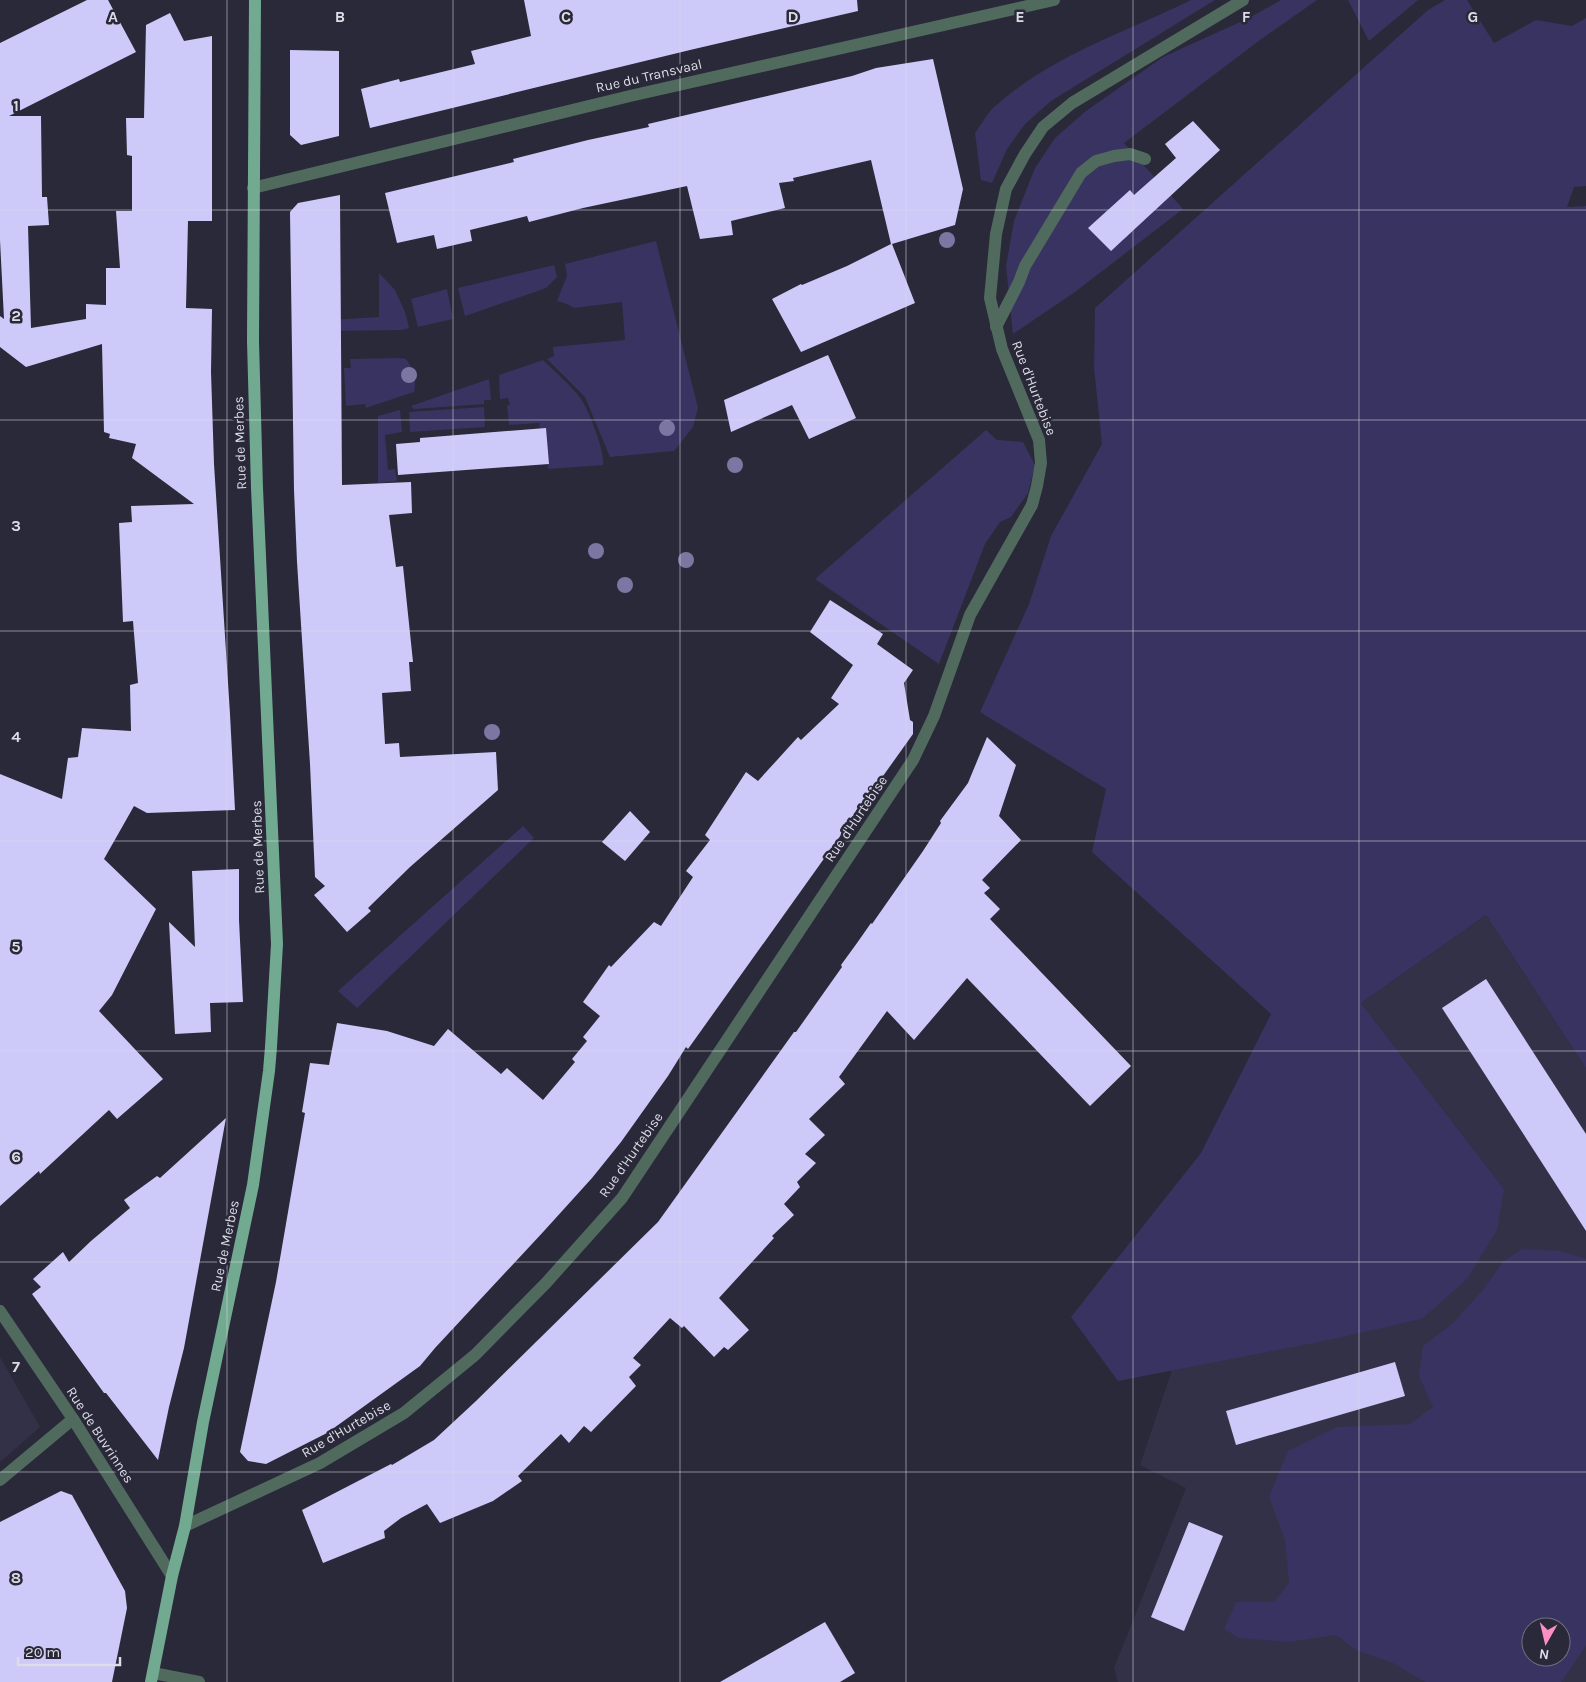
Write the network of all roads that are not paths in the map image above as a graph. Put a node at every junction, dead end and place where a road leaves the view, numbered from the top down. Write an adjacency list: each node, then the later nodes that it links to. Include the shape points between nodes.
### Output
1 (254, 0): 5 (main road, Rue de Merbes)
2 (1054, 0): 5 (street, Rue du Transvaal, via 630,96)
3 (1243, 0): 6 (street, Rue d'Hurtebise, via 1072,103 1043,127 1015,170 1001,208 990,298)
4 (1145, 159): 6 (street, via 1130,154 1114,156 1096,161 1081,173 1025,266)
5 (253, 188): 10 (main road, Rue de Merbes, via 256,488 277,944 270,1071 253,1185 203,1422)
6 (996, 328): 10 (street, Rue d'Hurtebise, via 1039,440 1041,463 1032,505 970,615 934,716 913,760 622,1198 546,1283 475,1355 404,1413 320,1463)
7 (0, 1311): 8 (street, Rue de Buvrinnes)
8 (73, 1419): 9 (street); 11 (street, Rue de Buvrinnes)
9 (0, 1480)
10 (185, 1526): 11 (main road, Rue de Merbes)
11 (172, 1576): 12 (main road, Rue de Merbes)
12 (152, 1677): 13 (street)
13 (199, 1682)

